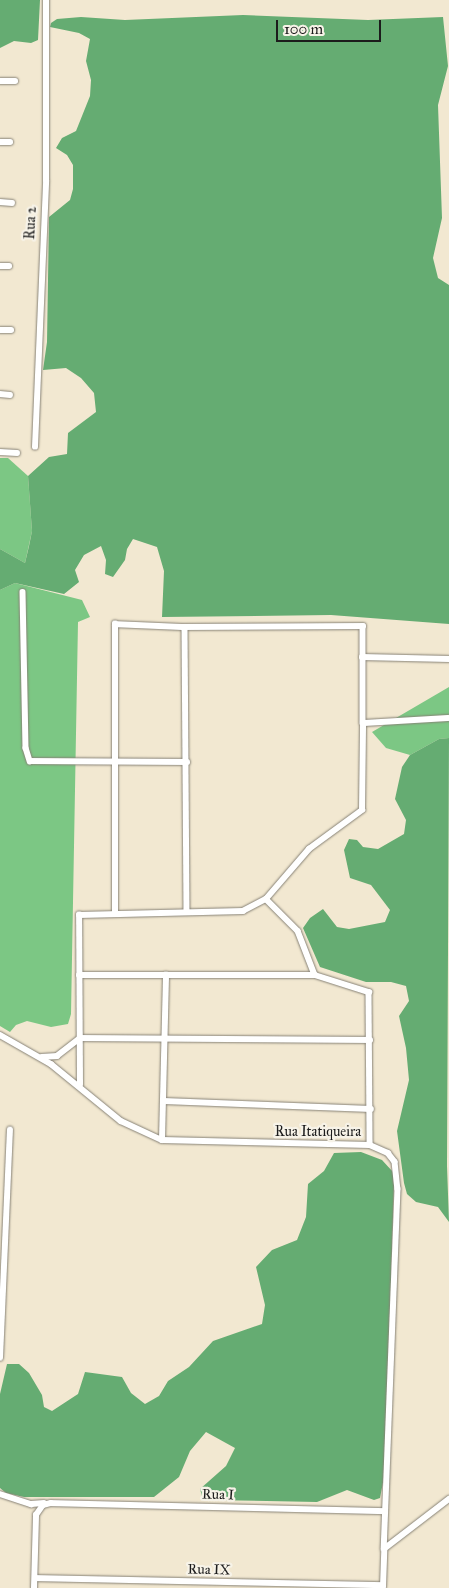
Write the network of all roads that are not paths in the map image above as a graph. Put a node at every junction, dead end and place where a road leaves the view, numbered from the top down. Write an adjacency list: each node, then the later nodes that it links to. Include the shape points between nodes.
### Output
1 (46, 0): 14 (street, Rua 2, via 46,181)
2 (0, 81): 3 (street)
3 (15, 81)
4 (0, 142): 5 (street)
5 (10, 142)
6 (0, 202): 7 (street)
7 (12, 203)
8 (0, 266): 9 (street)
9 (9, 266)
10 (0, 330): 11 (street)
11 (10, 330)
12 (0, 394): 13 (street)
13 (10, 395)
14 (35, 447)
15 (0, 452): 16 (street)
16 (17, 452)
17 (23, 592): 23 (street, via 28,757 35,763)
18 (185, 627): 19 (street, via 363,626); 23 (street, via 115,624); 24 (street)
19 (362, 657): 20 (street); 22 (street)
20 (449, 659)
21 (449, 718): 22 (street)
22 (363, 723): 25 (street, via 362,810 309,850)
23 (115, 760): 24 (street); 27 (street)
24 (187, 762): 26 (street)
25 (266, 899): 26 (street, via 243,911); 30 (street, via 298,931)
26 (187, 912): 27 (street)
27 (115, 914): 28 (street, via 79,915)
28 (80, 975): 29 (street); 32 (street)
29 (166, 975): 30 (street); 33 (street)
30 (315, 975): 34 (street, via 369,992)
31 (0, 1035): 35 (street, Rua Itatiqueira)
32 (80, 1038): 33 (street); 35 (street, via 57,1056 38,1056); 36 (street)
33 (164, 1039): 34 (street); 37 (street)
34 (370, 1040): 38 (street)
35 (28, 1050): 36 (street, Rua Itatiqueira)
36 (80, 1085): 40 (street, Rua Itatiqueira, via 121,1120)
37 (164, 1101): 38 (street); 40 (street)
38 (370, 1109): 41 (street)
39 (10, 1130): 42 (street)
40 (162, 1140): 41 (street, Rua Itatiqueira)
41 (370, 1145): 47 (street, Rua Itatiqueira, via 388,1153 399,1174)
42 (0, 1358)
43 (0, 1494): 46 (street, Rua I)
44 (449, 1499): 49 (street)
45 (51, 1503): 46 (street, Rua I); 47 (street, Rua I); 48 (street, via 43,1505)
46 (32, 1504): 48 (street)
47 (385, 1511): 49 (street, Rua Itatiqueira)
48 (36, 1515): 50 (street)
49 (384, 1549): 54 (street, Rua Itatiqueira)
50 (35, 1578): 51 (street, Rua IX); 55 (street)
51 (155, 1585): 52 (street, Rua IX)
52 (233, 1585): 53 (street, Rua IX)
53 (306, 1586): 54 (street, Rua IX)
54 (383, 1587)
55 (34, 1588)

